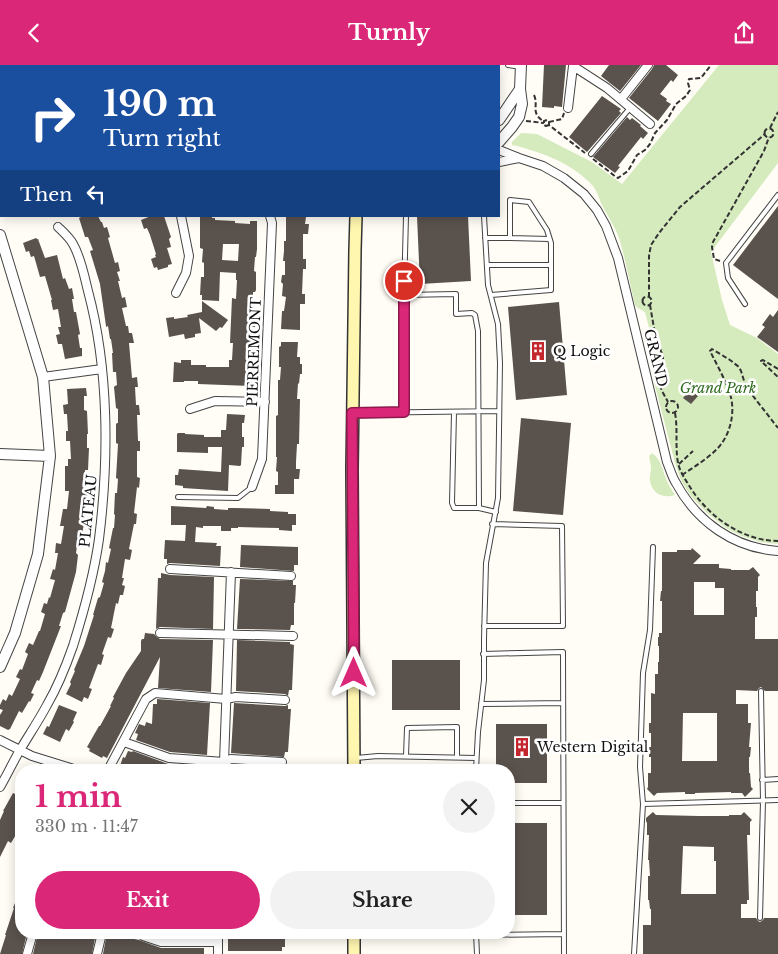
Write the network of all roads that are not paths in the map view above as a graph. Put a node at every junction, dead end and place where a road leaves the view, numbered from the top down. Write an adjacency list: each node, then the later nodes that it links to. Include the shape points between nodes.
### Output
1 (508, 65): 3 (lane)
2 (648, 65): 6 (street)
3 (521, 66): 5 (street)
4 (573, 66): 6 (street); 8 (street)
5 (520, 89): 9 (street); 11 (street, via 522,104 519,117)
6 (621, 99): 7 (street)
7 (630, 108): 10 (street); 13 (lane)
8 (566, 109)
9 (500, 119)
10 (650, 125)
11 (500, 141)
12 (500, 149): 14 (street, GRAND)
13 (591, 154)
14 (519, 158): 15 (street); 50 (street, GRAND, via 564,177 584,194 606,226 618,258 667,462 684,496 700,517 732,539)
15 (500, 162)
16 (778, 195): 32 (lane, via 726,263 728,277)
17 (181, 217): 29 (street, via 189,255 186,273)
18 (270, 217): 35 (street, PIERREMONT)
19 (356, 217): 41 (main road)
20 (406, 217): 30 (lane)
21 (484, 217): 24 (lane)
22 (58, 227): 33 (street, PLATEAU, via 74,245 81,261 94,314)
23 (0, 235): 34 (street)
24 (485, 238): 25 (lane); 27 (lane)
25 (510, 238): 26 (lane); 26 (lane, via 510,200 529,202)
26 (550, 239): 28 (lane)
27 (488, 265): 28 (lane); 31 (lane)
28 (551, 265): 31 (lane, via 551,290)
29 (176, 293)
30 (404, 295): 38 (lane, via 456,295 456,313 475,315); 40 (lane)
31 (491, 295): 39 (lane, via 498,323)
32 (744, 304)
33 (102, 369): 34 (street); 67 (street, PLATEAU, via 104,482 99,541 88,594 63,672)
34 (43, 377): 43 (street)
35 (265, 402): 36 (street, via 215,401); 44 (street, PIERREMONT, via 262,459)
36 (190, 409)
37 (454, 411): 38 (lane); 40 (lane); 46 (lane, via 452,503 454,508)
38 (480, 411): 39 (lane); 46 (lane)
39 (499, 411): 47 (lane)
40 (404, 412): 41 (lane)
41 (352, 413): 70 (main road)
42 (0, 454): 43 (street)
43 (50, 456): 59 (street, via 38,554 15,633)
44 (252, 487): 45 (lane, via 238,498)
45 (178, 497)
46 (479, 508): 47 (lane)
47 (496, 511): 48 (lane)
48 (492, 524): 54 (lane, via 486,563); 54 (lane, via 562,526 563,626)
49 (653, 547): 87 (lane, via 640,767)
50 (778, 551)
51 (170, 569): 52 (street)
52 (231, 572): 53 (street); 56 (street)
53 (290, 575)
54 (484, 626): 58 (lane)
55 (160, 633): 56 (street)
56 (228, 635): 57 (street); 61 (street)
57 (293, 636)
58 (484, 654): 63 (lane, via 563,652); 64 (lane)
59 (0, 667)
60 (761, 691): 81 (lane)
61 (226, 699): 62 (street); 66 (street, via 155,693 146,699); 76 (street)
62 (285, 700)
63 (563, 703): 64 (lane); 86 (lane)
64 (482, 705): 71 (lane)
65 (0, 740): 67 (street)
66 (124, 743): 74 (street); 75 (street, via 168,758)
67 (20, 750): 73 (street); 82 (street, PLATEAU)
68 (406, 756): 69 (lane); 69 (lane, via 407,728 457,727); 70 (lane)
69 (457, 757): 71 (lane)
70 (354, 758): 78 (main road)
71 (476, 758): 79 (lane)
72 (282, 762): 77 (street, via 231,759)
73 (55, 764)
74 (112, 764)
75 (209, 764)
76 (223, 764)
77 (225, 764)
78 (354, 764)
79 (476, 764)
80 (778, 779): 81 (lane)
81 (762, 780): 84 (lane)
82 (0, 787)
83 (778, 800): 84 (lane)
84 (762, 801): 87 (lane); 88 (lane)
85 (515, 803): 86 (lane)
86 (563, 803): 90 (lane)
87 (643, 804): 103 (lane)
88 (760, 918)
89 (515, 934): 90 (lane)
90 (564, 934): 102 (lane)
91 (31, 939): 97 (street)
92 (101, 939): 98 (street)
93 (152, 939): 96 (street, via 161,942)
94 (354, 939): 100 (main road)
95 (476, 939): 101 (lane)
96 (218, 942): 99 (street)
97 (26, 954)
98 (97, 954)
99 (218, 954)
100 (354, 954)
101 (476, 954)
102 (564, 954)
103 (634, 954)

